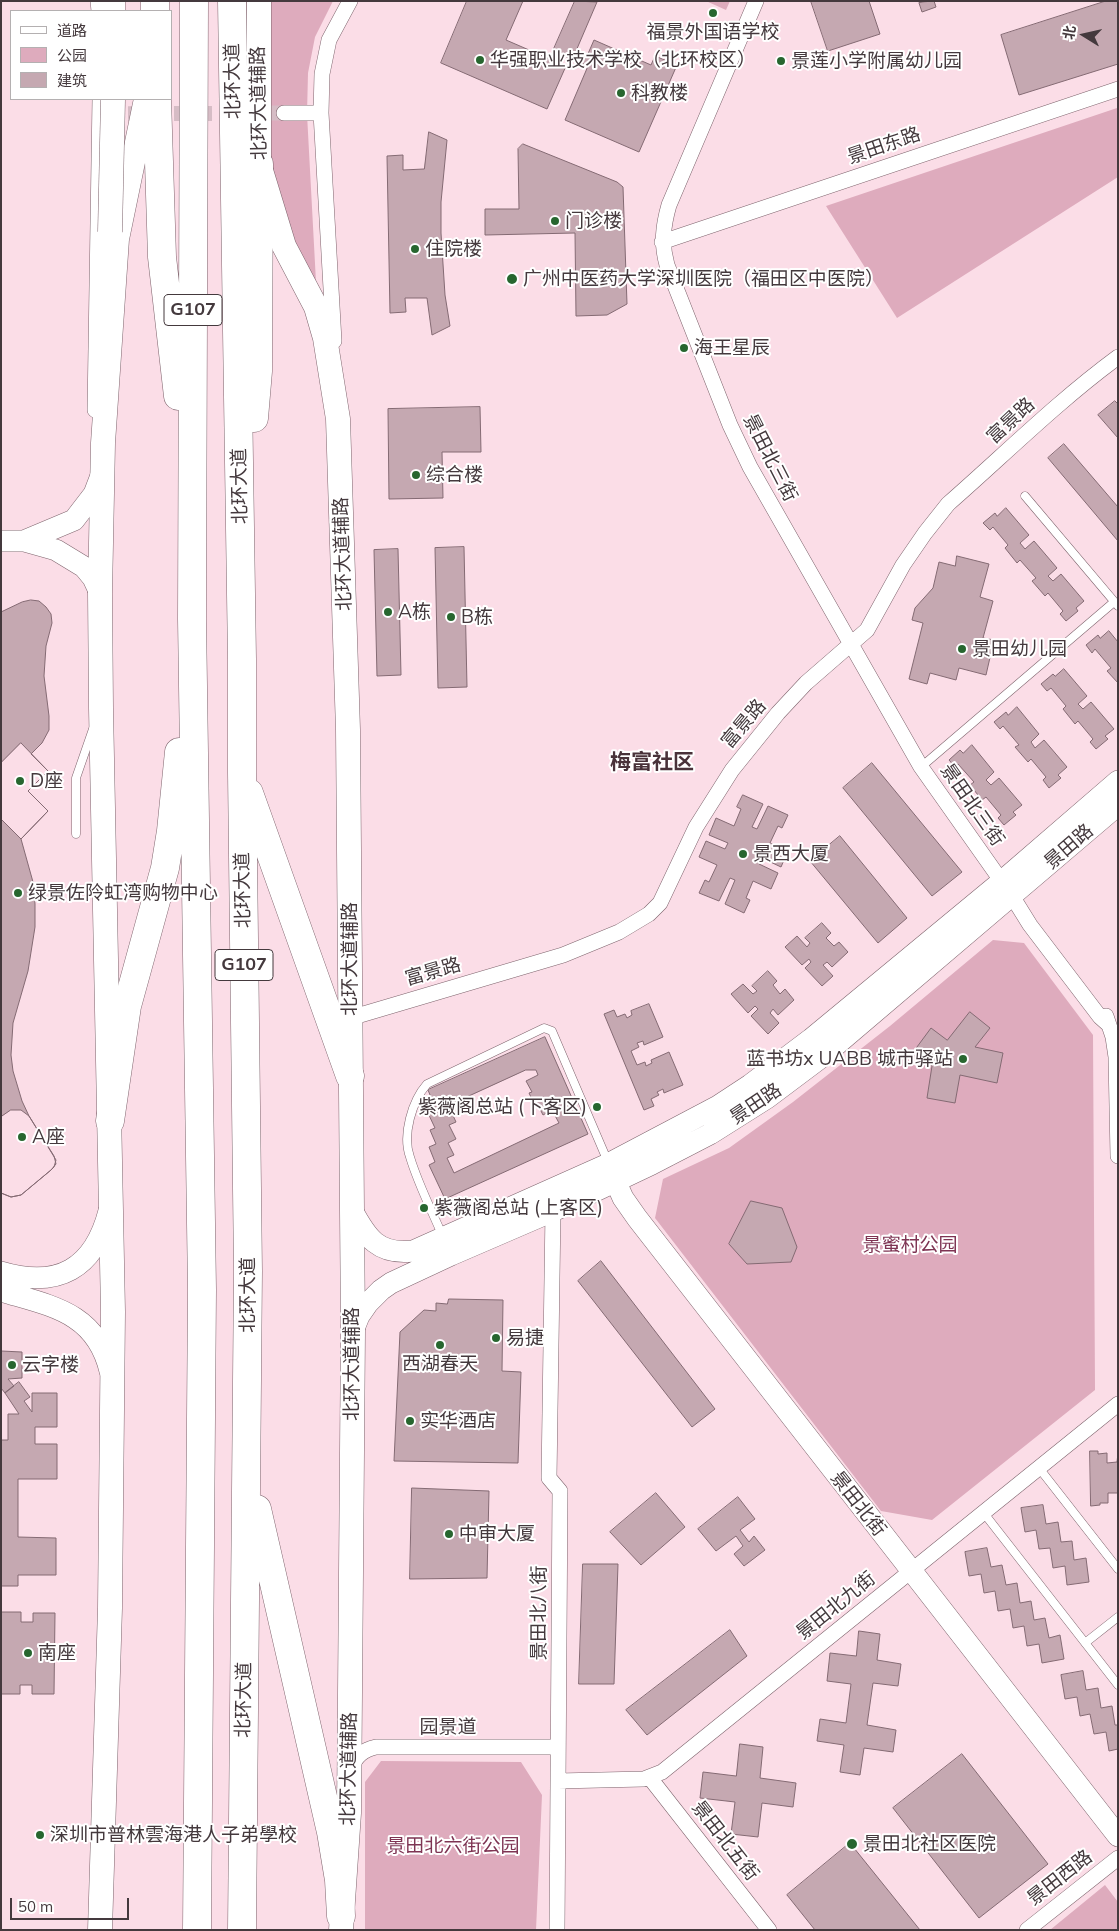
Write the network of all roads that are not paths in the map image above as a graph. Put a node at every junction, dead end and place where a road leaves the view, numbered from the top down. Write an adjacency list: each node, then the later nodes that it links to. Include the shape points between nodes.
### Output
1 (194, 1): 22 (highway, 北环大道 / G107)
2 (232, 1): 21 (highway, 北环大道 / G107)
3 (259, 1): 13 (main road, 北环大道辅路)
4 (350, 1): 12 (street, via 329,40 322,74)
5 (756, 1): 14 (street, 景田北三街, via 674,193)
6 (1118, 89): 14 (street, 景田东路)
7 (100, 100): 18 (street, via 95,409)
8 (113, 100): 15 (main road, bridge)
9 (146, 100): 15 (main road, via 117,239)
10 (158, 100): 22 (highway, via 162,257)
11 (284, 113): 12 (street)
12 (321, 113): 17 (street)
13 (259, 164): 17 (main road, 北环大道辅路, via 284,246 318,315 325,338); 21 (highway, via 258,371 253,426)
14 (662, 242): 28 (street, 景田北三街, via 671,276 739,445)
15 (111, 305): 18 (main road)
16 (1118, 357): 28 (street, 富景路, via 1070,393 948,504 903,565 867,630)
17 (338, 419): 36 (main road, 北环大道辅路, via 348,730)
18 (103, 443): 19 (main road)
19 (103, 471): 24 (main road, via 94,494 74,520); 25 (main road)
20 (1025, 496): 26 (lane)
21 (240, 501): 31 (highway, 北环大道 / G107)
22 (192, 520): 27 (highway, 北环大道 / G107)
23 (1, 541): 24 (main road)
24 (24, 541): 25 (main road, via 56,550 84,567)
25 (100, 593): 29 (main road)
26 (1116, 604): 30 (lane)
27 (192, 619): 39 (highway, via 165,868 128,1006); 67 (highway, 北环大道 / G107, via 202,1290)
28 (851, 645): 30 (street, 景田北三街); 36 (street, 富景路, via 778,713 732,770 696,827 660,902 649,914 619,932 563,955)
29 (100, 708): 34 (lane, via 76,778); 39 (main road)
30 (921, 767): 35 (street, 景田北三街)
31 (242, 773): 38 (highway); 51 (highway, 北环大道 / G107)
32 (1118, 781): 35 (main road, 景田路)
33 (1118, 805): 35 (main road, 景田路)
34 (76, 834)
35 (1006, 889): 37 (street, 景田北三街, via 1100,1017); 41 (main road, 景田路, via 797,1077 725,1125)
36 (350, 1018): 38 (main road, 北环大道辅路)
37 (1113, 1023): 40 (street, 景田北三街)
38 (350, 1076): 43 (main road, 北环大道辅路)
39 (110, 1121): 42 (main road)
40 (1118, 1156)
41 (612, 1173): 44 (main road, 景田路); 45 (main road, 景田路); 45 (lane, via 552,1031 544,1028 427,1084 415,1101 409,1129 409,1156); 55 (main road, 景田北街, via 633,1213)
42 (111, 1201): 46 (main road, via 108,1218 96,1244 78,1265 40,1279); 49 (main road)
43 (352, 1210): 45 (main road, 景田路, via 369,1238 385,1250 413,1252); 48 (main road, 北环大道辅路)
44 (553, 1211): 45 (main road, 景田路); 59 (street, 景田北八街, via 549,1478 560,1492)
45 (447, 1247): 48 (main road, 景田路, via 381,1290 363,1309)
46 (1, 1272)
47 (1, 1291): 49 (main road, via 67,1312 90,1328 108,1361)
48 (353, 1331): 60 (main road, 北环大道辅路)
49 (112, 1378): 66 (main road, via 110,1608)
50 (1118, 1404): 52 (street, 景田北九街)
51 (247, 1465): 65 (highway, via 331,1832); 68 (highway, 北环大道 / G107)
52 (1039, 1468): 53 (street, 景田北九街); 54 (lane)
53 (983, 1512): 55 (street, 景田北九街); 57 (lane)
54 (1118, 1568)
55 (910, 1571): 61 (street, 景田北九街, via 670,1766); 63 (main road, 景田北街)
56 (1118, 1617): 57 (lane)
57 (1085, 1643): 58 (lane)
58 (1118, 1685)
59 (558, 1748): 60 (street, 园景道, via 376,1747 357,1756); 62 (street, 景田北八街)
60 (349, 1772): 65 (main road, 北环大道辅路, via 348,1839)
61 (650, 1778): 62 (street, 景田北九街); 70 (street, 景田北五街)
62 (558, 1781): 69 (street, 景田北八街)
63 (1118, 1836)
64 (1118, 1858): 71 (street, 景田西路)
65 (341, 1923)
66 (100, 1930)
67 (197, 1930)
68 (242, 1930)
69 (557, 1930)
70 (769, 1930)
71 (1027, 1930)

